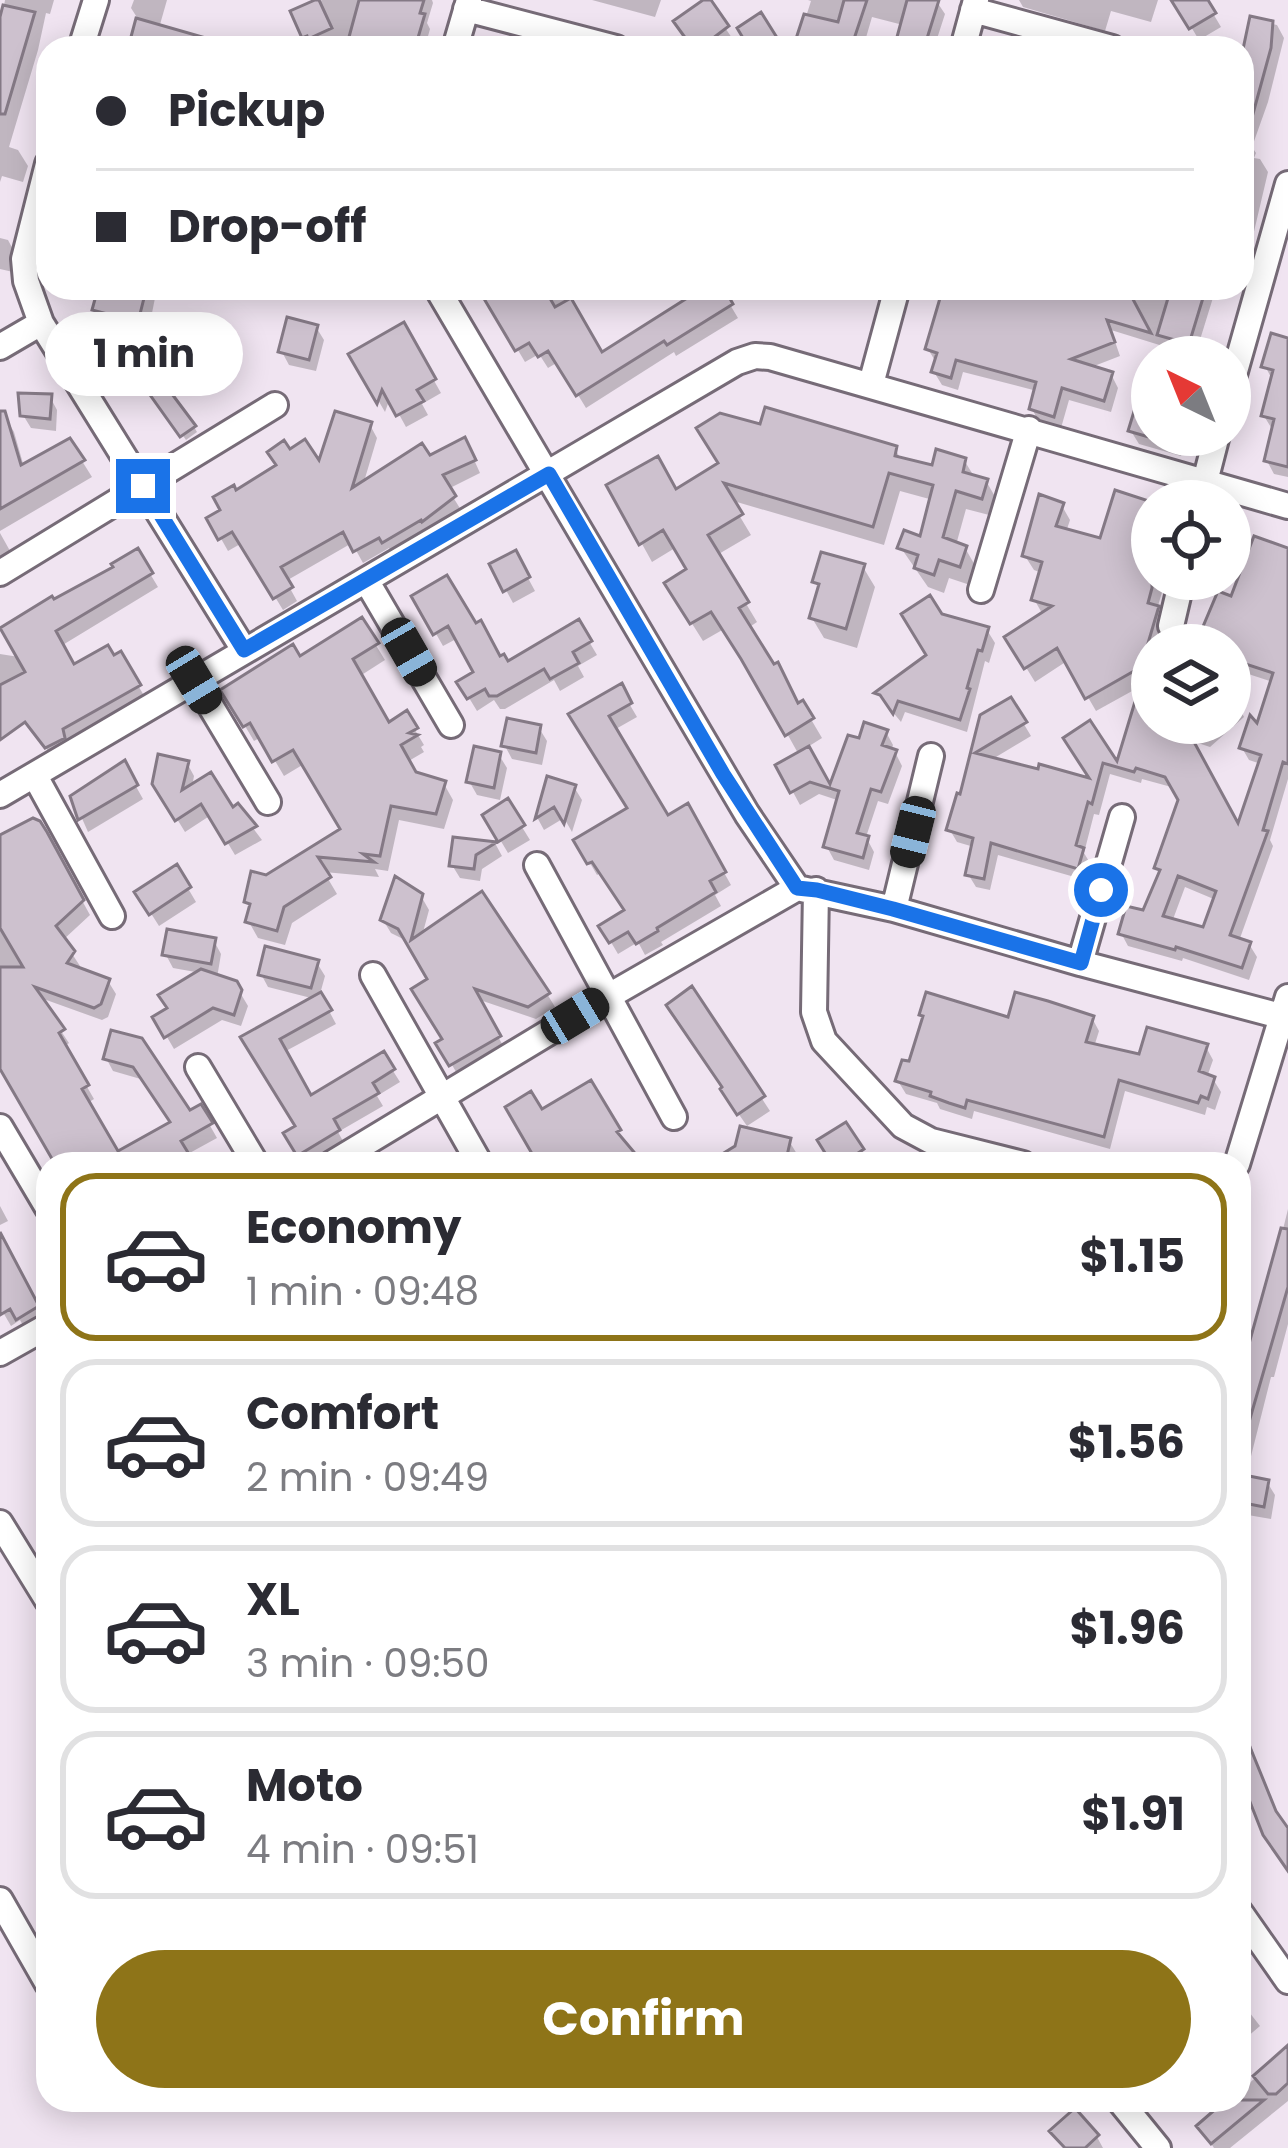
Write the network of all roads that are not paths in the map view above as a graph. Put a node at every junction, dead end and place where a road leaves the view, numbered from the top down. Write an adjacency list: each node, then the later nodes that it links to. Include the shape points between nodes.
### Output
1 (96, 0): 4 (street)
2 (468, 4): 5 (street); 6 (street)
3 (975, 5): 7 (street); 8 (street)
4 (85, 36)
5 (459, 36)
6 (576, 36)
7 (966, 36)
8 (1074, 36)
9 (1288, 184): 14 (street)
10 (36, 212): 13 (street, via 24,259)
11 (444, 300): 19 (street)
12 (894, 300): 16 (street)
13 (41, 323): 15 (street); 21 (street)
14 (1245, 336)
15 (0, 347)
16 (872, 384): 18 (street); 19 (street, via 755,356)
17 (275, 405): 21 (street)
18 (1029, 429): 20 (street); 26 (street)
19 (549, 474): 25 (street); 36 (street, via 735,794)
20 (1174, 480)
21 (143, 486): 24 (street); 27 (street)
22 (1251, 499): 23 (street)
23 (1288, 506)
24 (0, 573)
25 (366, 580): 27 (street); 29 (street)
26 (981, 590)
27 (244, 650): 28 (street)
28 (194, 680): 31 (street); 33 (street)
29 (451, 725)
30 (932, 756): 37 (street)
31 (34, 776): 32 (street); 38 (street)
32 (0, 796)
33 (268, 802)
34 (1121, 817): 39 (street)
35 (537, 865): 41 (street)
36 (807, 889): 37 (street); 41 (street); 50 (street, via 814,1012 824,1041 903,1126)
37 (893, 909): 39 (street)
38 (112, 916)
39 (1081, 963): 42 (street)
40 (374, 975): 44 (street)
41 (609, 996): 44 (street); 45 (street)
42 (1286, 1010): 51 (street)
43 (198, 1067): 47 (street)
44 (441, 1097): 48 (street); 49 (street)
45 (674, 1117)
46 (0, 1127): 52 (street)
47 (249, 1152)
48 (351, 1152)
49 (473, 1152)
50 (975, 1152)
51 (1241, 1152)
52 (36, 1188)
53 (36, 1333): 54 (street)
54 (0, 1353)
55 (0, 1523): 56 (street)
56 (36, 1582)
57 (0, 1900): 59 (street)
58 (1251, 1927): 60 (street)
59 (36, 1963)
60 (1288, 1981)
61 (1129, 2112): 62 (street)
62 (1158, 2148)

